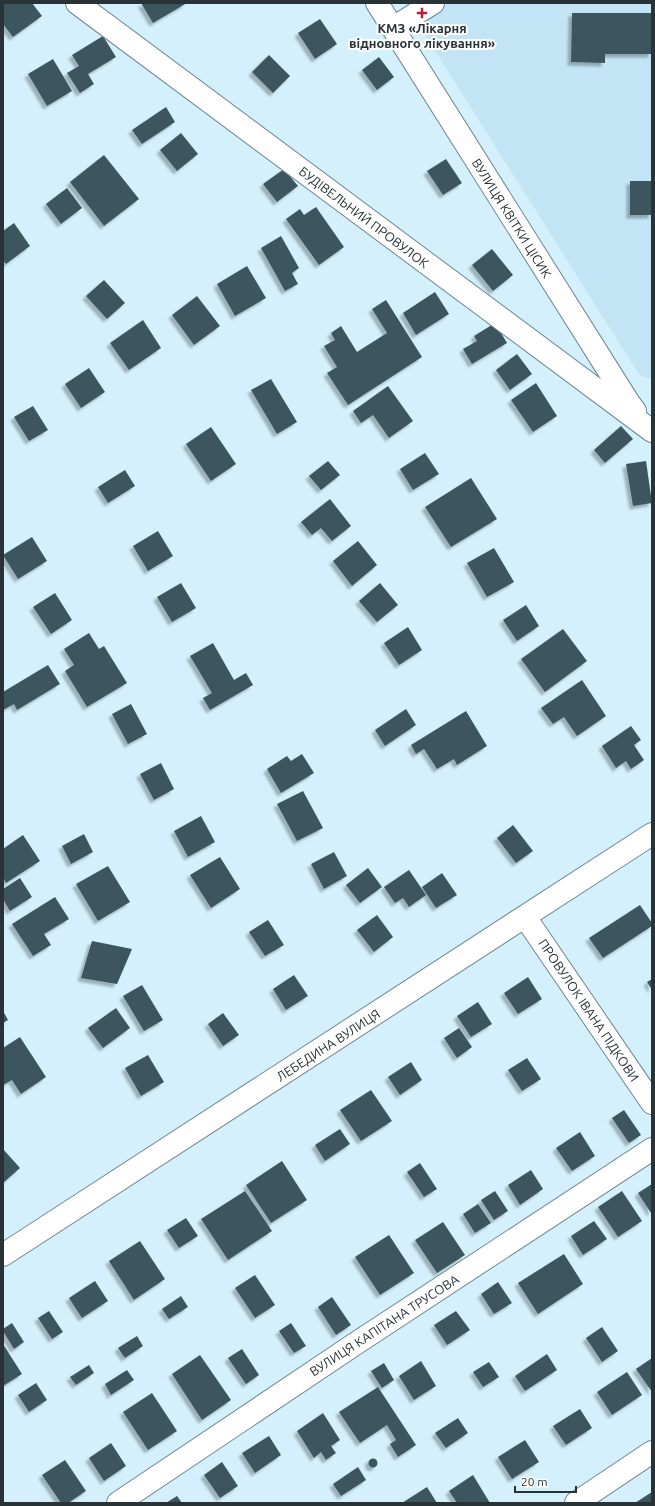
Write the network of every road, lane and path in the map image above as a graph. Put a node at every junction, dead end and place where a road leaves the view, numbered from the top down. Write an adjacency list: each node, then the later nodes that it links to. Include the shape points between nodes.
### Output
1 (76, 3): 5 (street, БУДІВЕЛЬНИЙ ПРОВУЛОК)
2 (377, 3): 4 (street, ВУЛИЦЯ КВІТКИ ЦІСИК)
3 (432, 3): 4 (street)
4 (393, 28): 5 (street, ВУЛИЦЯ КВІТКИ ЦІСИК, via 629,403)
5 (652, 430)
6 (652, 834): 7 (street, ЛЕБЕДИНА ВУЛИЦЯ)
7 (525, 916): 8 (street, ПРОВУЛОК ІВАНА ПІДКОВИ); 10 (street, ЛЕБЕДИНА ВУЛИЦЯ)
8 (652, 1103)
9 (652, 1149): 12 (street, ВУЛИЦЯ КАПІТАНА ТРУСОВА)
10 (3, 1255)
11 (652, 1452): 13 (street)
12 (118, 1503)
13 (576, 1503)

